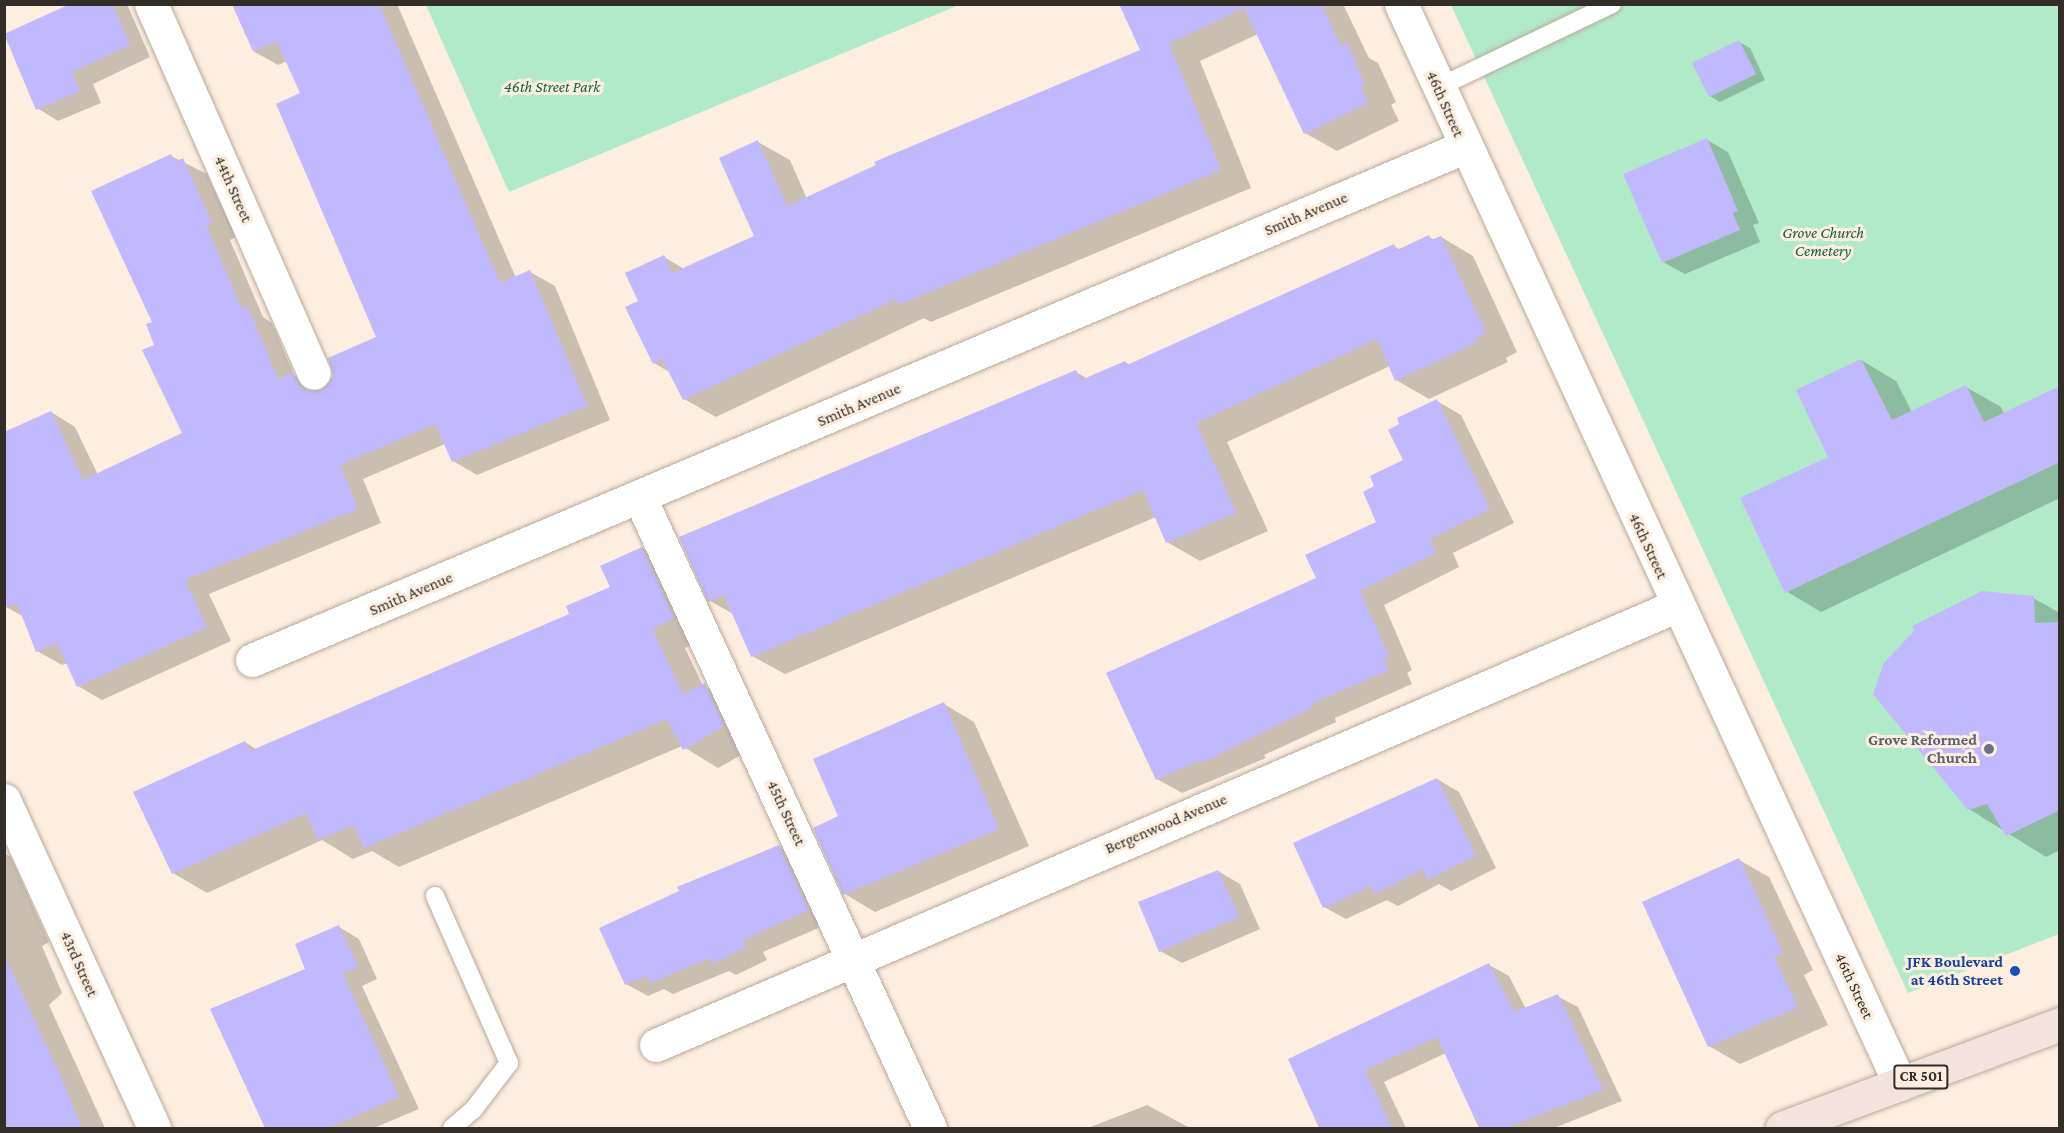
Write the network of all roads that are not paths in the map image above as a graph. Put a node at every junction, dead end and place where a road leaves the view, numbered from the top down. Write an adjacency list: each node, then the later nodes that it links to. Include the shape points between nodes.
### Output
1 (151, 4): 6 (street, 44th Street)
2 (1401, 4): 4 (street, 46th Street)
3 (1612, 4): 4 (lane)
4 (1437, 88): 5 (street, 46th Street)
5 (1464, 147): 7 (street, Smith Avenue); 8 (street, 46th Street)
6 (314, 373)
7 (640, 498): 9 (street, Smith Avenue); 12 (street, 45th Street)
8 (1676, 606): 12 (street, Bergenwood Avenue); 15 (street, 46th Street)
9 (252, 660)
10 (4, 800): 16 (street, 43rd Street)
11 (435, 896): 17 (lane, via 509,1063 474,1109)
12 (853, 958): 14 (street, Bergenwood Avenue); 18 (street, 45th Street)
13 (2060, 1024): 15 (main road, CR 501)
14 (656, 1044)
15 (1900, 1084): 19 (main road, CR 501)
16 (154, 1128)
17 (452, 1128)
18 (930, 1128)
19 (1782, 1128)

